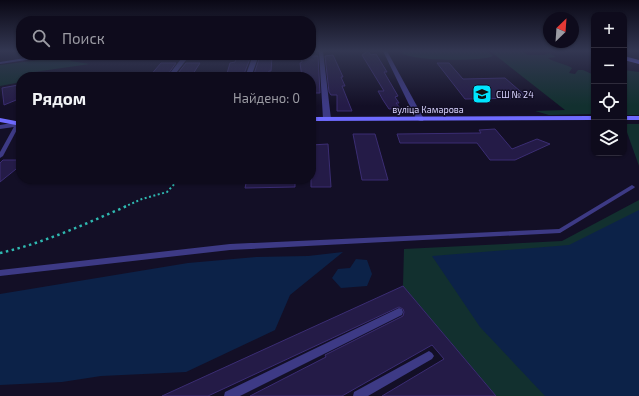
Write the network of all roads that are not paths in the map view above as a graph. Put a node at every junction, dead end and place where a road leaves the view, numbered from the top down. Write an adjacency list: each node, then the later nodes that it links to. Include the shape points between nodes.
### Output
1 (323, 69): 7 (street)
2 (395, 69): 8 (street)
3 (591, 118): 8 (street, вуліца Камарова)
4 (627, 118): 5 (street)
5 (639, 118)
6 (316, 119): 7 (street, вуліца Камарова)
7 (327, 119): 8 (street, вуліца Камарова)
8 (420, 119)
9 (0, 120): 10 (street)
10 (16, 123)
11 (16, 125): 12 (street)
12 (0, 127)
13 (16, 130): 14 (lane)
14 (0, 156)
15 (632, 187): 16 (lane, via 560,231 230,247)
16 (0, 273)
17 (399, 312): 19 (lane)
18 (430, 356): 20 (lane)
19 (229, 396)
20 (358, 396)

